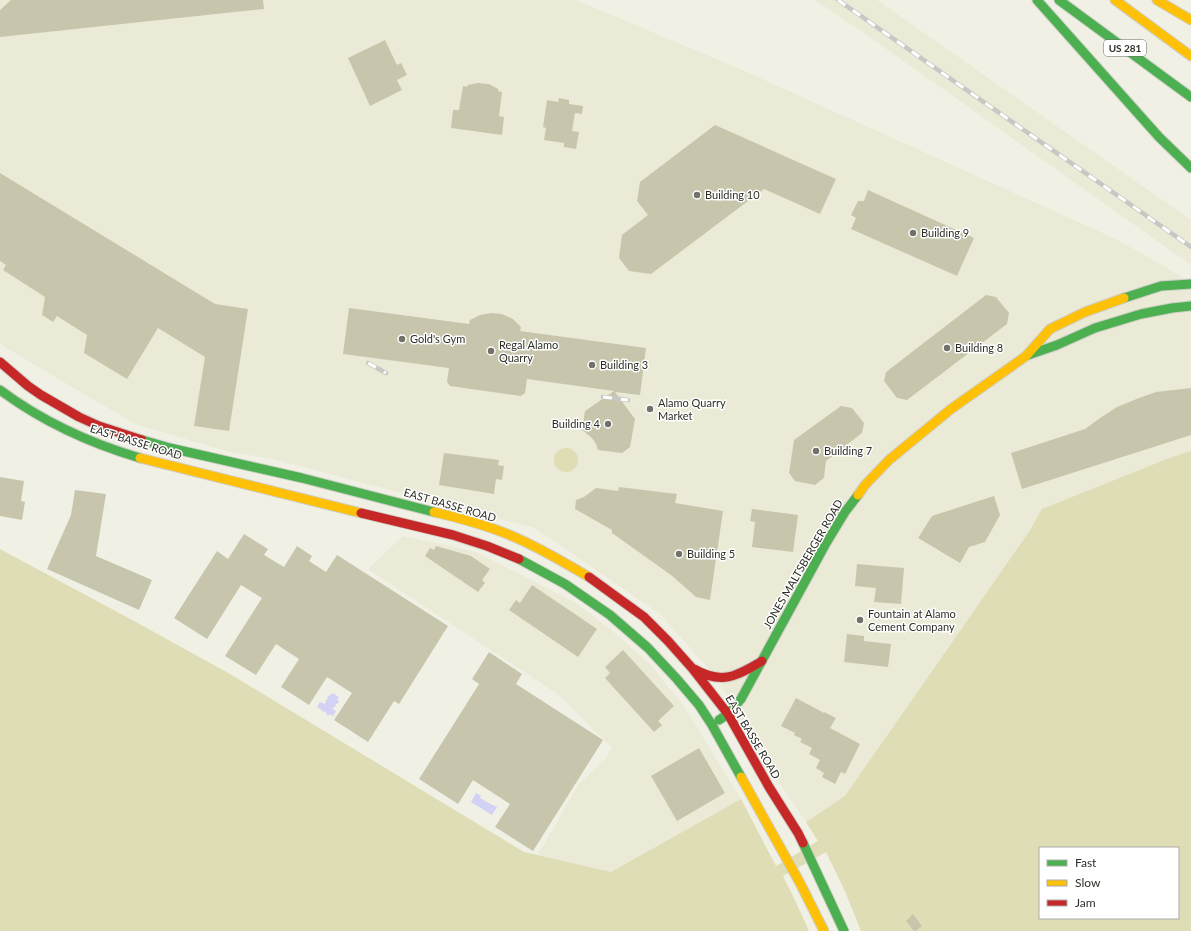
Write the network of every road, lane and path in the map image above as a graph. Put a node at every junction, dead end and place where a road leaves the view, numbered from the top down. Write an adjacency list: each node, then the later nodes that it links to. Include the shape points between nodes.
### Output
1 (1037, 0): 8 (main road, via 1159,137)
2 (1058, 0): 7 (main road, US 281)
3 (1115, 0): 6 (main road, US 281)
4 (1157, 0): 5 (main road)
5 (1191, 20)
6 (1191, 56)
7 (1191, 97)
8 (1191, 168)
9 (1191, 284): 11 (main road, JONES MALTSBERGER ROAD, via 1161,286 1085,312 1050,329)
10 (1191, 306): 11 (main road, JONES MALTSBERGER ROAD, via 1141,314 1095,328 1057,346)
11 (1026, 356): 16 (main road, JONES MALTSBERGER ROAD, via 951,409 889,460 865,485 825,545)
12 (0, 362): 14 (main road, EAST BASSE ROAD, via 41,395 80,417 120,434)
13 (0, 390): 15 (main road, EAST BASSE ROAD, via 33,413 72,434 112,450)
14 (161, 445): 15 (main road); 17 (main road, EAST BASSE ROAD, via 440,512 512,536 572,566 621,599 668,640)
15 (157, 463): 19 (main road, EAST BASSE ROAD, via 452,535 525,561 565,584 610,615 648,648 699,705)
16 (762, 661): 17 (main road, via 736,675 720,678); 18 (main road, JONES MALTSBERGER ROAD, via 741,699)
17 (692, 668): 18 (main road, EAST BASSE ROAD)
18 (728, 714): 19 (main road, JONES MALTSBERGER ROAD); 21 (main road, EAST BASSE ROAD, via 798,833)
19 (712, 725): 20 (main road, EAST BASSE ROAD)
20 (824, 931)
21 (844, 931)

